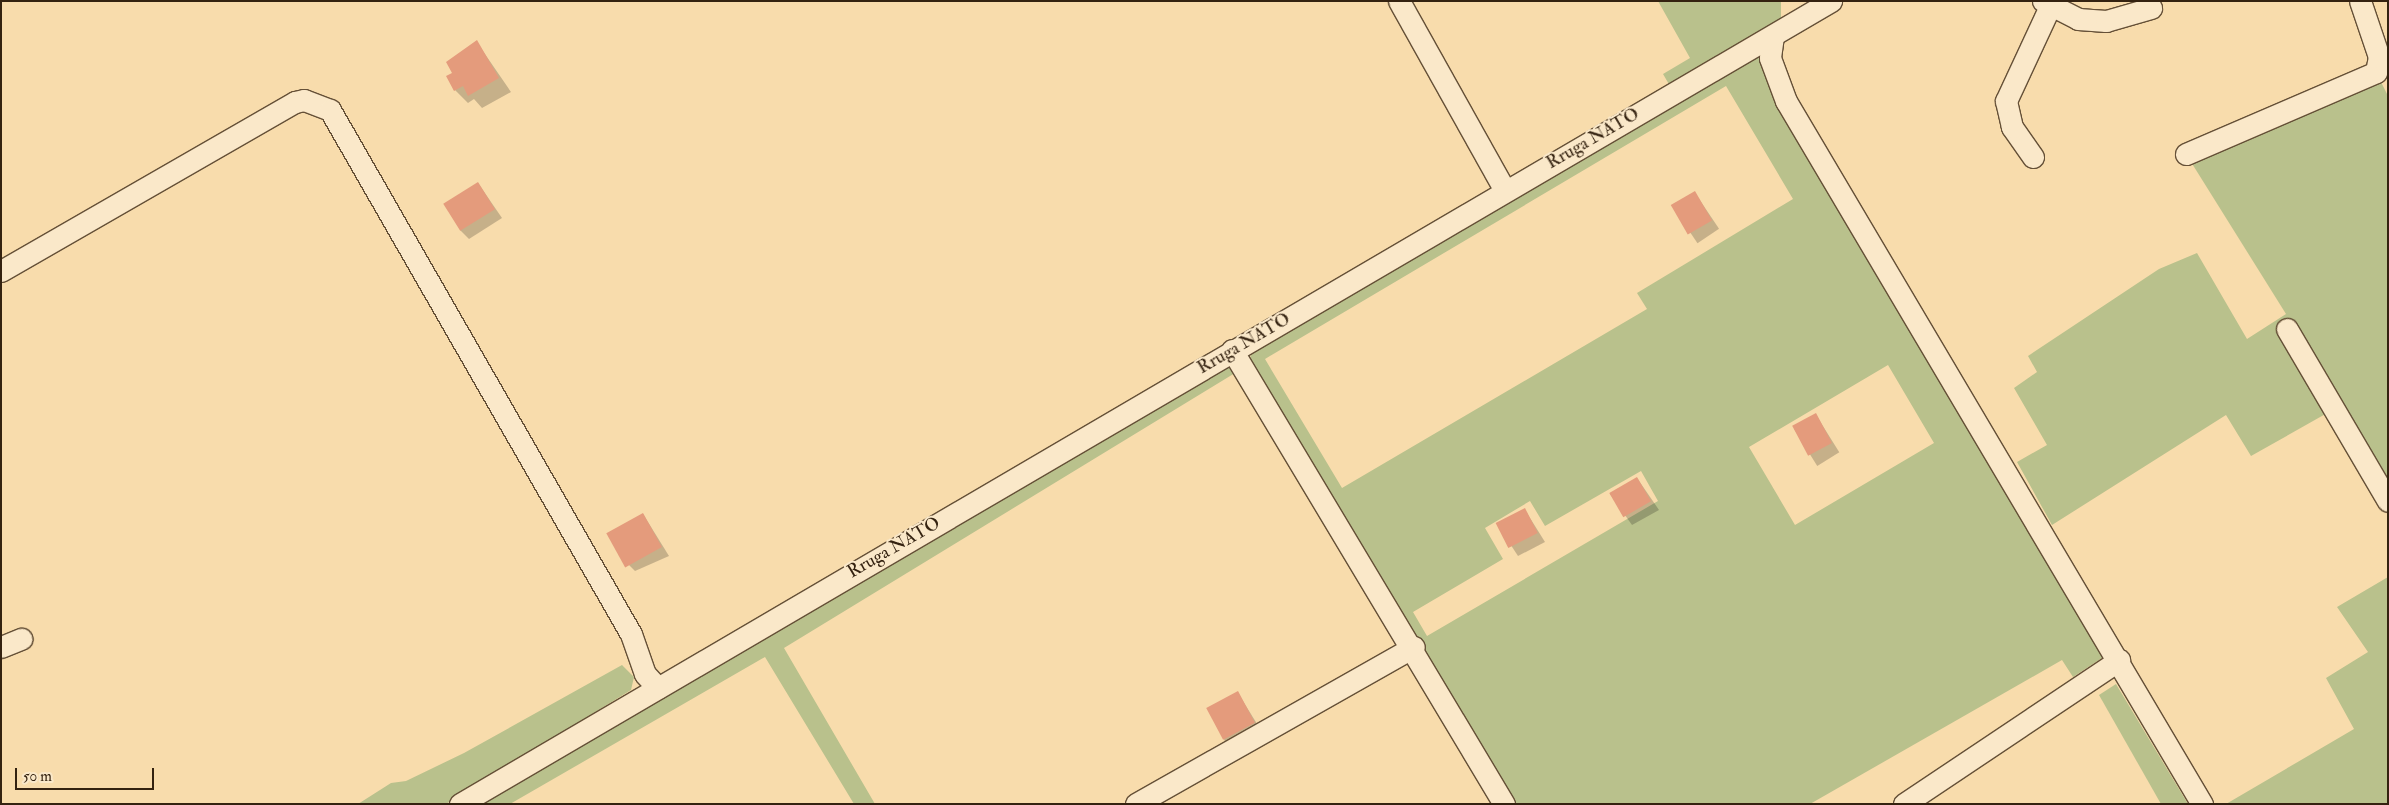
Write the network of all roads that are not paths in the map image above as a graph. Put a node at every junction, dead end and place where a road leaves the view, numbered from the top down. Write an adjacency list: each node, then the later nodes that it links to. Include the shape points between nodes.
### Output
1 (1399, 1): 9 (street)
2 (1831, 1): 6 (street, Rruga NATO)
3 (2360, 1): 7 (street, via 2379,57 2376,72)
4 (2047, 4): 5 (street, via 2078,19 2106,21); 8 (street, via 2006,101 2012,127)
5 (2151, 8)
6 (1773, 36): 9 (street, Rruga NATO); 17 (street, via 1770,58 1786,101)
7 (2186, 154)
8 (2033, 157)
9 (1504, 189): 12 (street, Rruga NATO, via 1388,263)
10 (1, 271): 18 (street, via 295,102 304,100 330,110 631,634 645,674)
11 (2287, 328): 13 (street)
12 (1232, 350): 16 (street); 18 (street, Rruga NATO)
13 (2388, 501)
14 (21, 639): 15 (street)
15 (1, 647)
16 (1414, 647): 20 (street); 21 (street)
17 (2118, 660): 22 (street); 23 (street)
18 (658, 688): 19 (street, Rruga NATO)
19 (460, 804)
20 (1136, 804)
21 (1504, 804)
22 (1904, 804)
23 (2202, 804)

